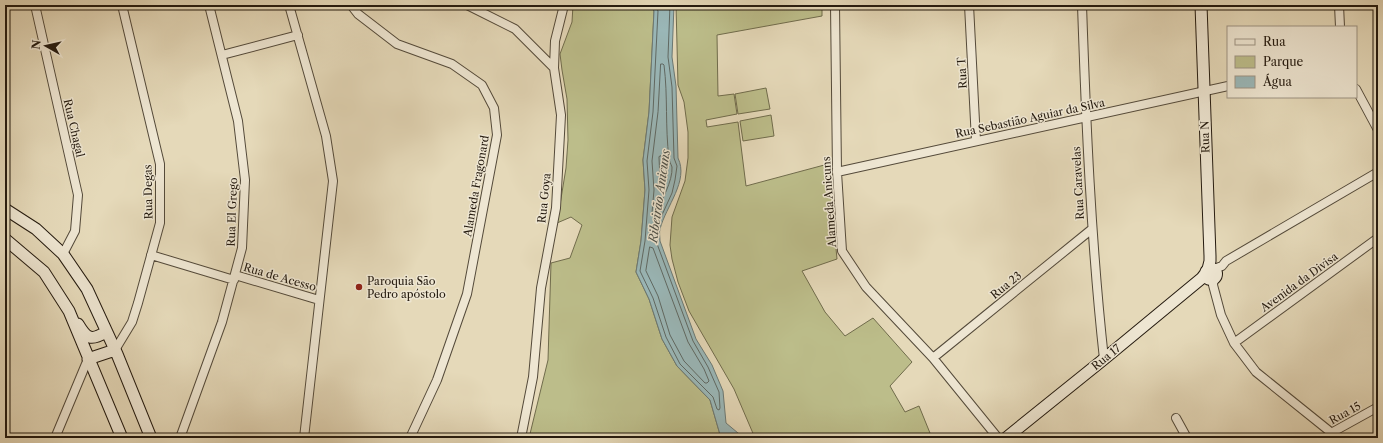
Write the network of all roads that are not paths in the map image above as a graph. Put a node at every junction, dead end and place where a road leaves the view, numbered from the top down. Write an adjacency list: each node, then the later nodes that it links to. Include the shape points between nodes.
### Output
1 (35, 5): 29 (street, Rua Chagal, via 78,195 75,231)
2 (122, 5): 30 (street, Rua Degas, via 160,164 160,223)
3 (209, 5): 15 (street, Rua El Grego)
4 (289, 5): 14 (street)
5 (351, 5): 49 (street, Alameda Fragonard, via 358,14 397,44 452,64 482,85 494,108 497,135 467,294 437,380)
6 (467, 5): 16 (street, via 515,29)
7 (564, 5): 16 (street, Rua Goya, via 555,41)
8 (835, 5): 23 (street, Alameda Anicuns)
9 (969, 5): 22 (street, Rua T)
10 (1082, 5): 20 (street, Rua Caravelas)
11 (1201, 5): 18 (street, Rua N)
12 (1339, 5): 13 (street)
13 (1340, 26)
14 (298, 35): 15 (street); 33 (street, via 326,136 332,181)
15 (222, 55): 32 (street, Rua El Grego, via 238,121 245,180 242,248)
16 (554, 68): 50 (street, Rua Goya, via 561,115 556,208 541,288 533,377)
17 (1227, 86): 18 (street, Rua Sebastião Aguiar da Silva)
18 (1204, 91): 20 (street, Rua Sebastião Aguiar da Silva); 31 (street, Rua N)
19 (1357, 91): 21 (street)
20 (1085, 116): 22 (street, Rua Sebastião Aguiar da Silva); 26 (street, Rua Caravelas)
21 (1378, 130)
22 (976, 141): 23 (street, Rua Sebastião Aguiar da Silva)
23 (837, 172): 38 (street, Alameda Anicuns, via 842,251 866,287)
24 (1378, 172): 31 (street, Rua 17, via 1226,261)
25 (5, 209): 29 (street, via 36,229)
26 (1092, 230): 38 (street, Rua 23); 40 (street, Rua Caravelas)
27 (1378, 238): 36 (street, Avenida da Divisa)
28 (6, 243): 34 (street, via 44,272)
29 (63, 254): 35 (street, via 87,289)
30 (151, 256): 32 (street, Rua de Acesso); 37 (street, Rua Degas, via 132,322)
31 (1211, 273): 36 (street, Rua N, via 1221,315); 40 (street, Rua 17)
32 (234, 277): 33 (street, Rua de Acesso); 47 (street, Rua El Grego, via 222,322)
33 (319, 300): 48 (street)
34 (69, 311): 35 (street, via 90,338 96,338); 39 (street)
35 (106, 332): 37 (street)
36 (1234, 344): 43 (street, Rua N, via 1256,372)
37 (115, 350): 39 (street); 46 (street)
38 (933, 358): 51 (street, Alameda Anicuns)
39 (88, 359): 44 (street); 45 (street)
40 (1104, 359): 52 (street, Rua 17)
41 (1378, 407): 43 (street, Rua 15)
42 (1176, 418): 53 (street)
43 (1334, 435): 54 (street, Rua 15)
44 (55, 438)
45 (122, 438)
46 (151, 438)
47 (180, 438)
48 (304, 438)
49 (410, 438)
50 (521, 438)
51 (998, 438)
52 (1006, 438)
53 (1187, 438)
54 (1322, 438)

